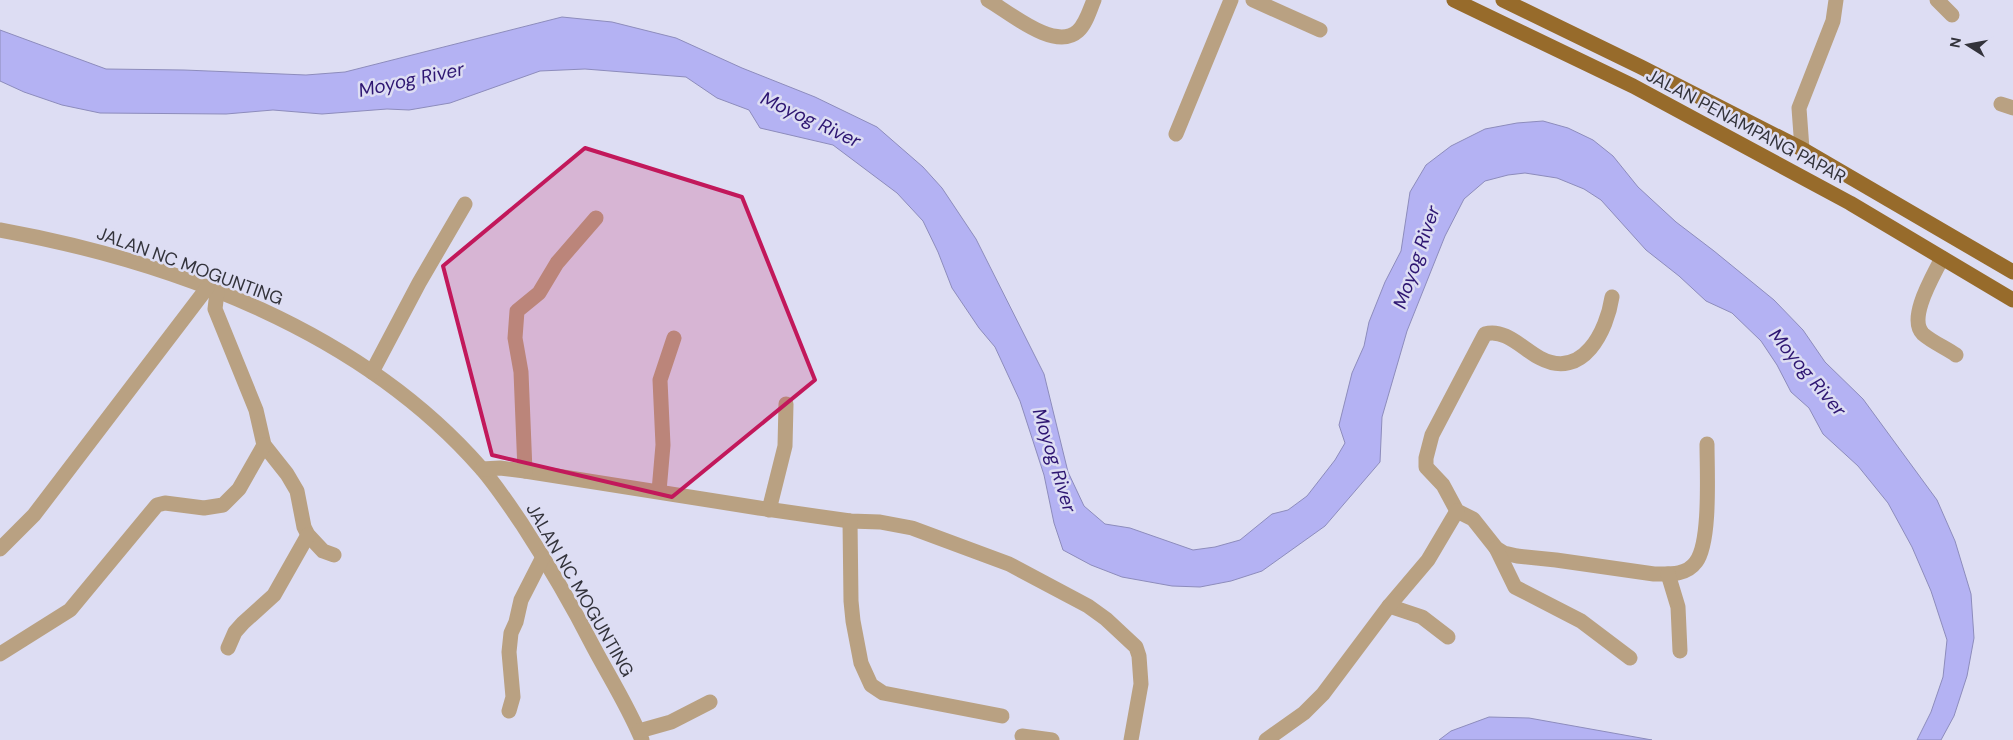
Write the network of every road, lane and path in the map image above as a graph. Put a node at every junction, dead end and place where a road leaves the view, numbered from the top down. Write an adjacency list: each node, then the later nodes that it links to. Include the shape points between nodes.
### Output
1 (988, 0): 2 (street, via 1040,32 1064,38 1078,31)
2 (1094, 0)
3 (1231, 0): 11 (street)
4 (1253, 0): 10 (street)
5 (1454, 0): 16 (main road, JALAN PENAMPANG PAPAR, via 1641,91 1850,203)
6 (1503, 0): 12 (main road, JALAN PENAMPANG PAPAR)
7 (1836, 0): 12 (street, via 1833,21 1799,108)
8 (1937, 0): 9 (street)
9 (1952, 16)
10 (1320, 30)
11 (1176, 134)
12 (1802, 149): 17 (main road, JALAN PENAMPANG PAPAR)
13 (465, 204): 23 (street)
14 (596, 218): 28 (street, via 557,263 539,293 517,311 515,338 521,372)
15 (0, 230): 18 (street, JALAN NC MOGUNTING, via 61,241 132,261)
16 (1942, 258): 20 (main road, JALAN PENAMPANG PAPAR); 22 (street, via 1918,313 1918,325 1923,333)
17 (2013, 272)
18 (212, 290): 23 (street, JALAN NC MOGUNTING, via 289,322); 26 (street, via 214,309 256,410); 35 (street, via 34,515)
19 (1612, 296): 31 (street, via 1610,311 1599,338 1580,358 1550,362 1500,334 1485,334 1432,434 1426,458 1426,467 1442,485)
20 (2013, 300)
21 (674, 338): 29 (street, via 660,380 663,446)
22 (1956, 355)
23 (372, 372): 27 (street, JALAN NC MOGUNTING, via 457,442)
24 (786, 404): 30 (street, via 781,466)
25 (1707, 444): 38 (street, via 1707,504 1700,554 1690,568)
26 (264, 445): 33 (street, via 297,491); 43 (street, via 239,489 223,504 204,508 157,504 70,610)
27 (482, 469): 28 (street); 37 (street, JALAN NC MOGUNTING)
28 (525, 471): 29 (street)
29 (658, 491): 30 (street)
30 (770, 510): 32 (street)
31 (1457, 511): 34 (street, via 1473,519); 39 (street, via 1428,560)
32 (850, 521): 47 (street, via 853,621 861,663 872,685 884,693); 51 (street, via 912,528 1009,564 1106,619 1136,647 1139,656 1141,684)
33 (308, 536): 36 (street, via 324,551); 41 (street, via 274,595 235,632)
34 (1496, 548): 38 (street, via 1517,556); 44 (street, via 1515,587 1581,621)
35 (0, 549)
36 (334, 555)
37 (543, 557): 46 (street, via 521,600 511,633 513,697); 48 (street, JALAN NC MOGUNTING)
38 (1668, 574): 42 (street, via 1678,607)
39 (1389, 606): 40 (street, via 1422,617); 52 (street, via 1323,694 1304,713)
40 (1448, 637)
41 (228, 648)
42 (1680, 651)
43 (0, 654)
44 (1630, 658)
45 (710, 702): 48 (street)
46 (509, 711)
47 (1002, 716)
48 (641, 736)
49 (1022, 736): 50 (street)
50 (1052, 740)
51 (1131, 740)
52 (1266, 740)

